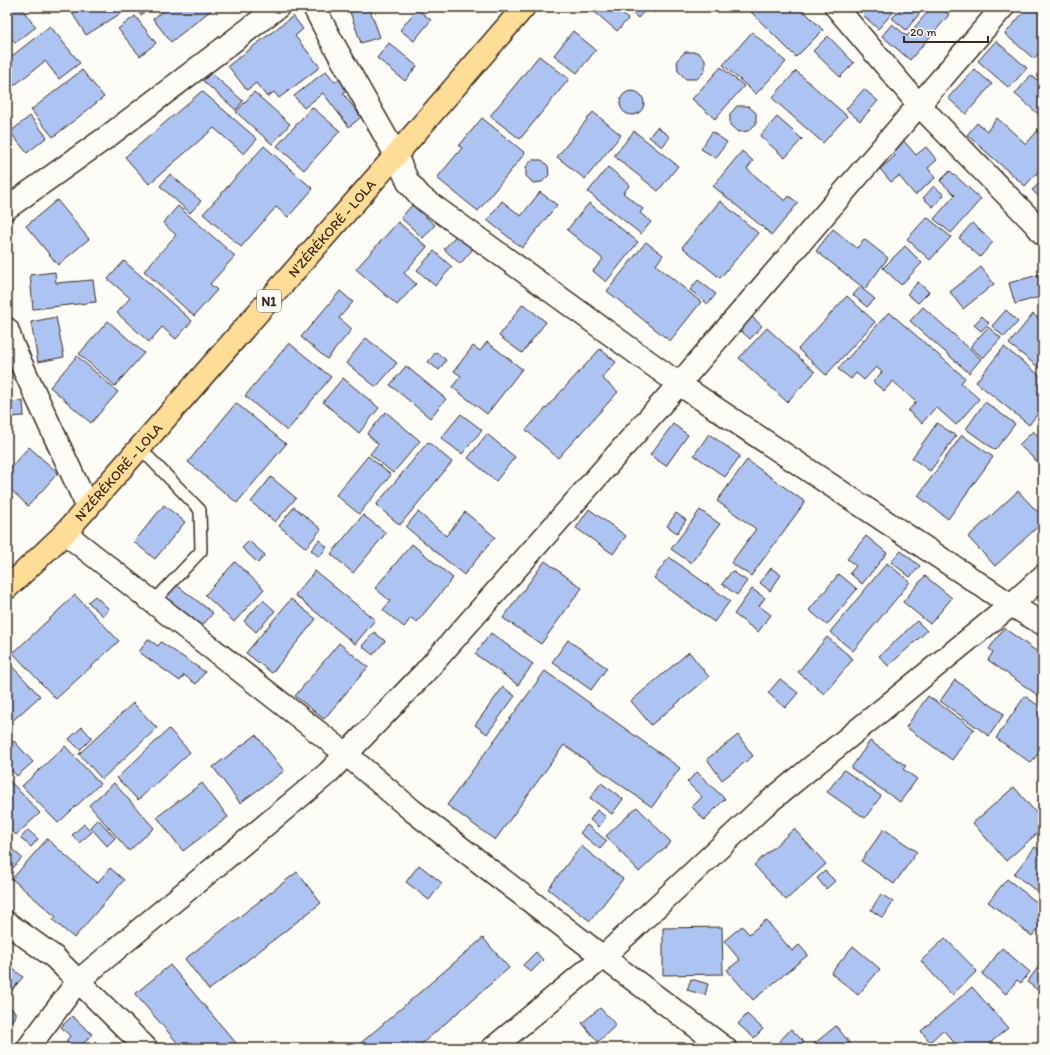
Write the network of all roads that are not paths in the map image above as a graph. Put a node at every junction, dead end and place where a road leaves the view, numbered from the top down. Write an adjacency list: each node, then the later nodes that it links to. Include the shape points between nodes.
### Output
1 (278, 7): 8 (street, via 107,137)
2 (314, 7): 7 (street)
3 (524, 7): 7 (highway, N'ZÉRÉKORÉ - LOLA / N1)
4 (836, 7): 6 (street)
5 (1003, 7): 6 (street)
6 (919, 105): 9 (street); 11 (street)
7 (396, 156): 11 (street, via 408,182 421,197); 12 (highway, N'ZÉRÉKORÉ - LOLA / N1)
8 (7, 208)
9 (1043, 234)
10 (7, 329): 13 (street)
11 (679, 384): 18 (street); 20 (street, via 426,671)
12 (140, 448): 13 (highway, N'ZÉRÉKORÉ - LOLA / N1); 17 (lane, via 200,510 201,551)
13 (88, 508): 14 (highway, N'ZÉRÉKORÉ - LOLA / N1)
14 (65, 533): 16 (highway, N'ZÉRÉKORÉ - LOLA / N1); 17 (street)
15 (1043, 576): 18 (street)
16 (7, 588)
17 (153, 602): 20 (street)
18 (1011, 604): 19 (street); 22 (street, via 764,806)
19 (1043, 624)
20 (346, 754): 22 (street, via 413,811); 23 (street, via 328,773)
21 (7, 924): 23 (street, via 54,957)
22 (603, 957): 26 (street); 27 (street)
23 (78, 981): 24 (street); 25 (street)
24 (28, 1048)
25 (146, 1048)
26 (493, 1048)
27 (725, 1048)

